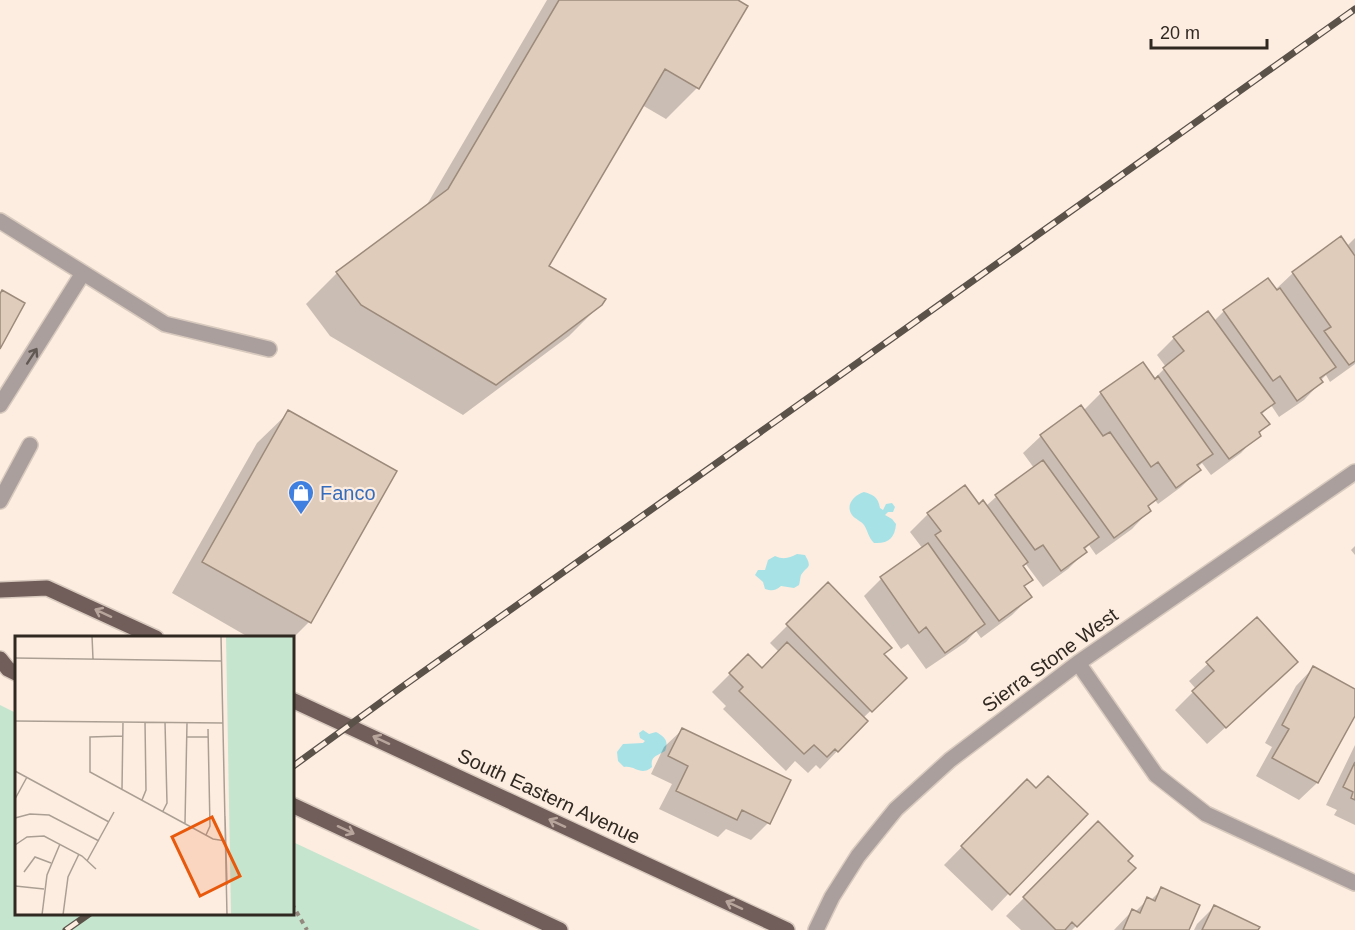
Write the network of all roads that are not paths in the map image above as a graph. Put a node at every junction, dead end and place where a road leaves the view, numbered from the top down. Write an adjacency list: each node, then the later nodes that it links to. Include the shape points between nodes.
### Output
1 (0, 221): 2 (street)
2 (83, 273): 3 (street, via 165,324); 4 (street, one-way to 2)
3 (269, 349)
4 (0, 405)
5 (30, 445): 7 (street)
6 (1355, 472): 11 (street, Sierra Stone West)
7 (0, 501)
8 (0, 590): 9 (main road, one-way to 8, via 47,588)
9 (152, 636)
10 (0, 659): 12 (main road)
11 (1078, 663): 15 (street, via 1156,775 1206,814); 18 (street, Sierra Stone West, via 950,760 896,809 832,897)
12 (15, 672)
13 (294, 701): 17 (main road, South Eastern Avenue, one-way to 13)
14 (294, 806): 16 (main road, one-way to 16)
15 (1355, 883)
16 (560, 930)
17 (787, 930)
18 (816, 930)

